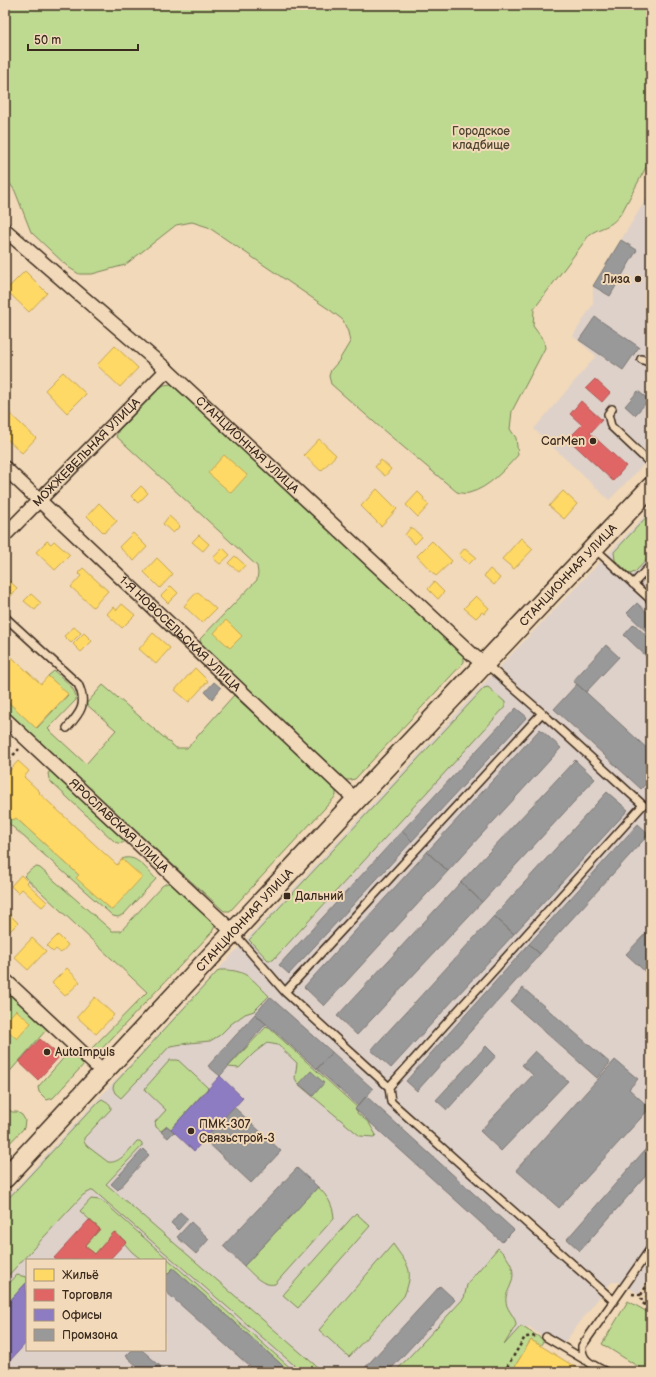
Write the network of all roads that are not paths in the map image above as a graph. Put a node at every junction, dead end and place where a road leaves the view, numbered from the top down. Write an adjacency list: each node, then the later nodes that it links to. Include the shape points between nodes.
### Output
1 (5, 230): 4 (street, СТАНЦИОННАЯ УЛИЦА)
2 (641, 359): 3 (lane)
3 (651, 363)
4 (167, 370): 9 (street, МОЖЖЕВЕЛЬНАЯ УЛИЦА); 16 (street, СТАНЦИОННАЯ УЛИЦА, via 475,657)
5 (612, 409): 6 (lane, via 608,414 611,426)
6 (651, 464)
7 (5, 468): 9 (street, 1-Я НОВОСЕЛЬСКАЯ УЛИЦА)
8 (651, 487): 11 (street, СТАНЦИОННАЯ УЛИЦА)
9 (39, 500): 10 (street, МОЖЖЕВЕЛЬНАЯ УЛИЦА); 20 (street, 1-Я НОВОСЕЛЬСКАЯ УЛИЦА)
10 (5, 535)
11 (594, 548): 13 (lane); 16 (street, СТАНЦИОННАЯ УЛИЦА)
12 (651, 565): 13 (lane)
13 (633, 584): 14 (lane)
14 (651, 600)
15 (5, 617): 19 (lane, via 78,684 82,691 80,713)
16 (485, 663): 17 (lane); 20 (street, СТАНЦИОННАЯ УЛИЦА)
17 (542, 713): 23 (lane); 25 (lane, via 643,805)
18 (5, 719): 21 (street, ЯРОСЛАВСКАЯ УЛИЦА)
19 (67, 728)
20 (356, 800): 21 (street, СТАНЦИОННАЯ УЛИЦА)
21 (233, 932): 23 (lane); 24 (street, СТАНЦИОННАЯ УЛИЦА)
22 (5, 980): 24 (street)
23 (286, 992): 25 (lane)
24 (103, 1072): 26 (street, СТАНЦИОННАЯ УЛИЦА)
25 (389, 1087): 28 (lane, via 391,1102)
26 (5, 1178)
27 (651, 1248): 28 (lane)
28 (614, 1301): 30 (lane, via 582,1346 581,1353)
29 (546, 1337): 30 (lane)
30 (587, 1361): 31 (lane)
31 (606, 1372)

